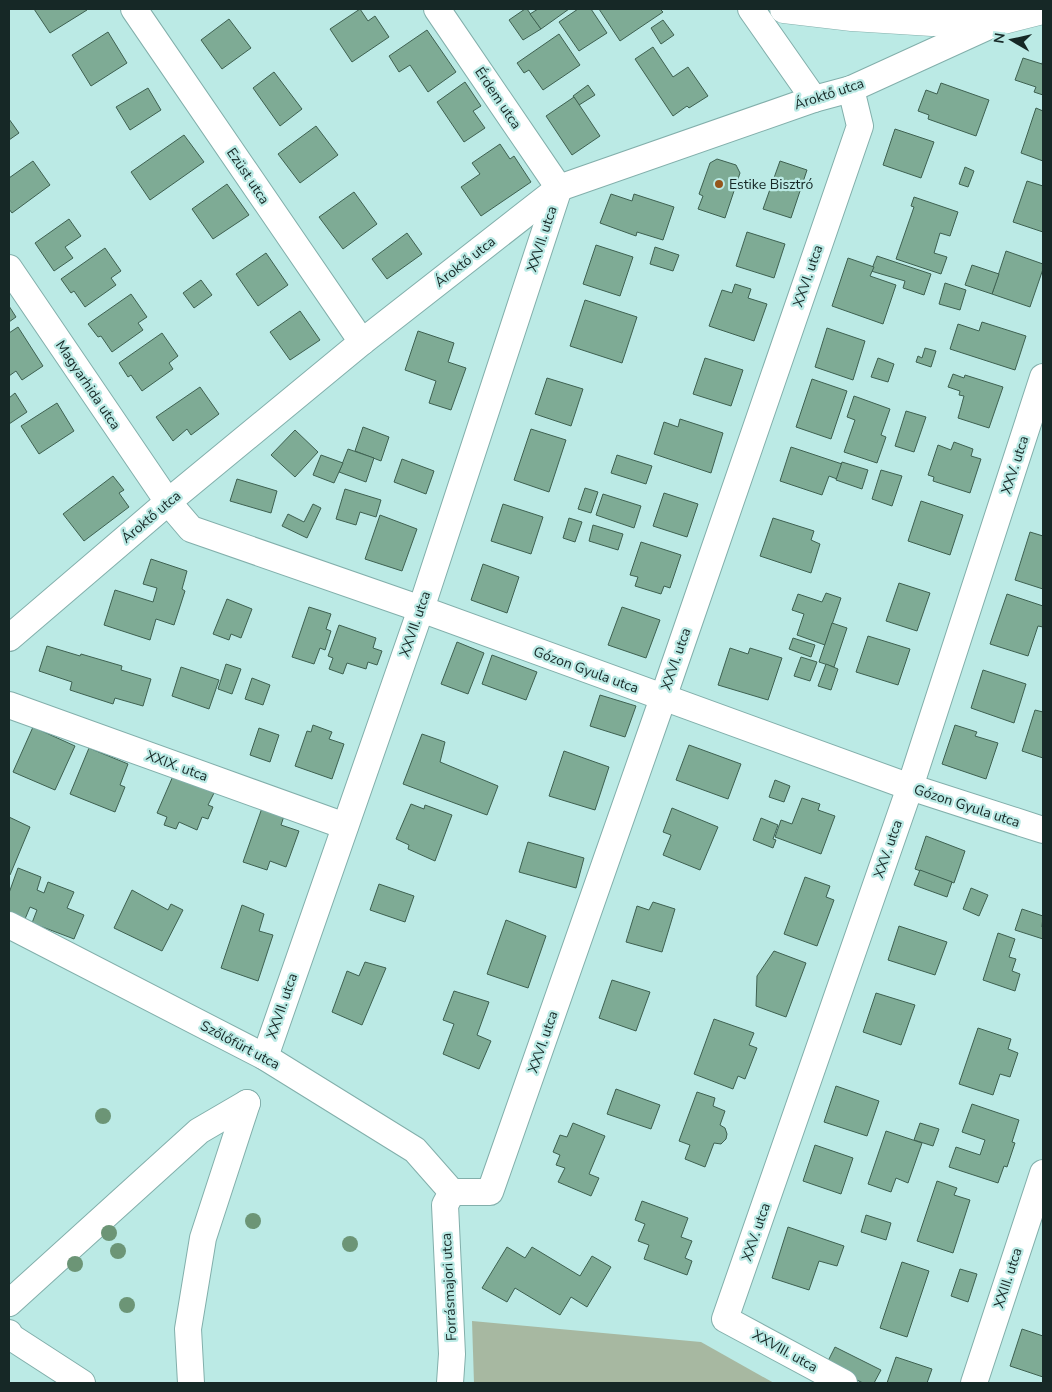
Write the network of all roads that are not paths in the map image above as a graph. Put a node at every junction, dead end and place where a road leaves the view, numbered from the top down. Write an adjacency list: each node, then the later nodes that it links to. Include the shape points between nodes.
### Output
1 (134, 9): 11 (street, Ezüst utca)
2 (437, 9): 9 (street, Érdem utca)
3 (750, 9): 8 (street)
4 (784, 9): 6 (street, via 932,22)
5 (1043, 10): 6 (street)
6 (1000, 21): 7 (street, Ároktő utca)
7 (851, 89): 8 (street, Ároktő utca); 16 (street, XXVI. utca, via 860,126)
8 (814, 99): 9 (street, Ároktő utca)
9 (559, 188): 11 (street, Ároktő utca); 14 (street, XXVII. utca)
10 (9, 268): 13 (street, Magyarhida utca)
11 (362, 342): 13 (street, Ároktő utca)
12 (1043, 377): 18 (street, XXV. utca)
13 (168, 502): 14 (street, Gózon Gyula utca, via 191,529); 15 (street, Ároktő utca)
14 (421, 609): 16 (street, Gózon Gyula utca); 19 (street, XXVII. utca)
15 (9, 638)
16 (663, 698): 18 (street, Gózon Gyula utca); 24 (street, XXVI. utca, via 490,1192)
17 (9, 705): 19 (street, XXIX. utca)
18 (910, 787): 20 (street, Gózon Gyula utca); 26 (street, XXV. utca)
19 (344, 826): 22 (street, XXVII. utca)
20 (1043, 830)
21 (9, 925): 22 (street, Szőlőfürt utca)
22 (265, 1057): 24 (street, Szőlőfürt utca, via 415,1150)
23 (1043, 1172): 32 (street, XXIII. utca)
24 (452, 1192): 30 (street, Forrásmajori utca, via 445,1205 452,1354)
25 (9, 1303): 29 (street, via 199,1131 246,1103 204,1238 188,1328)
26 (725, 1319): 31 (street, XXVIII. utca)
27 (9, 1333): 28 (street)
28 (82, 1383)
29 (191, 1383)
30 (450, 1383)
31 (844, 1383)
32 (974, 1383)

